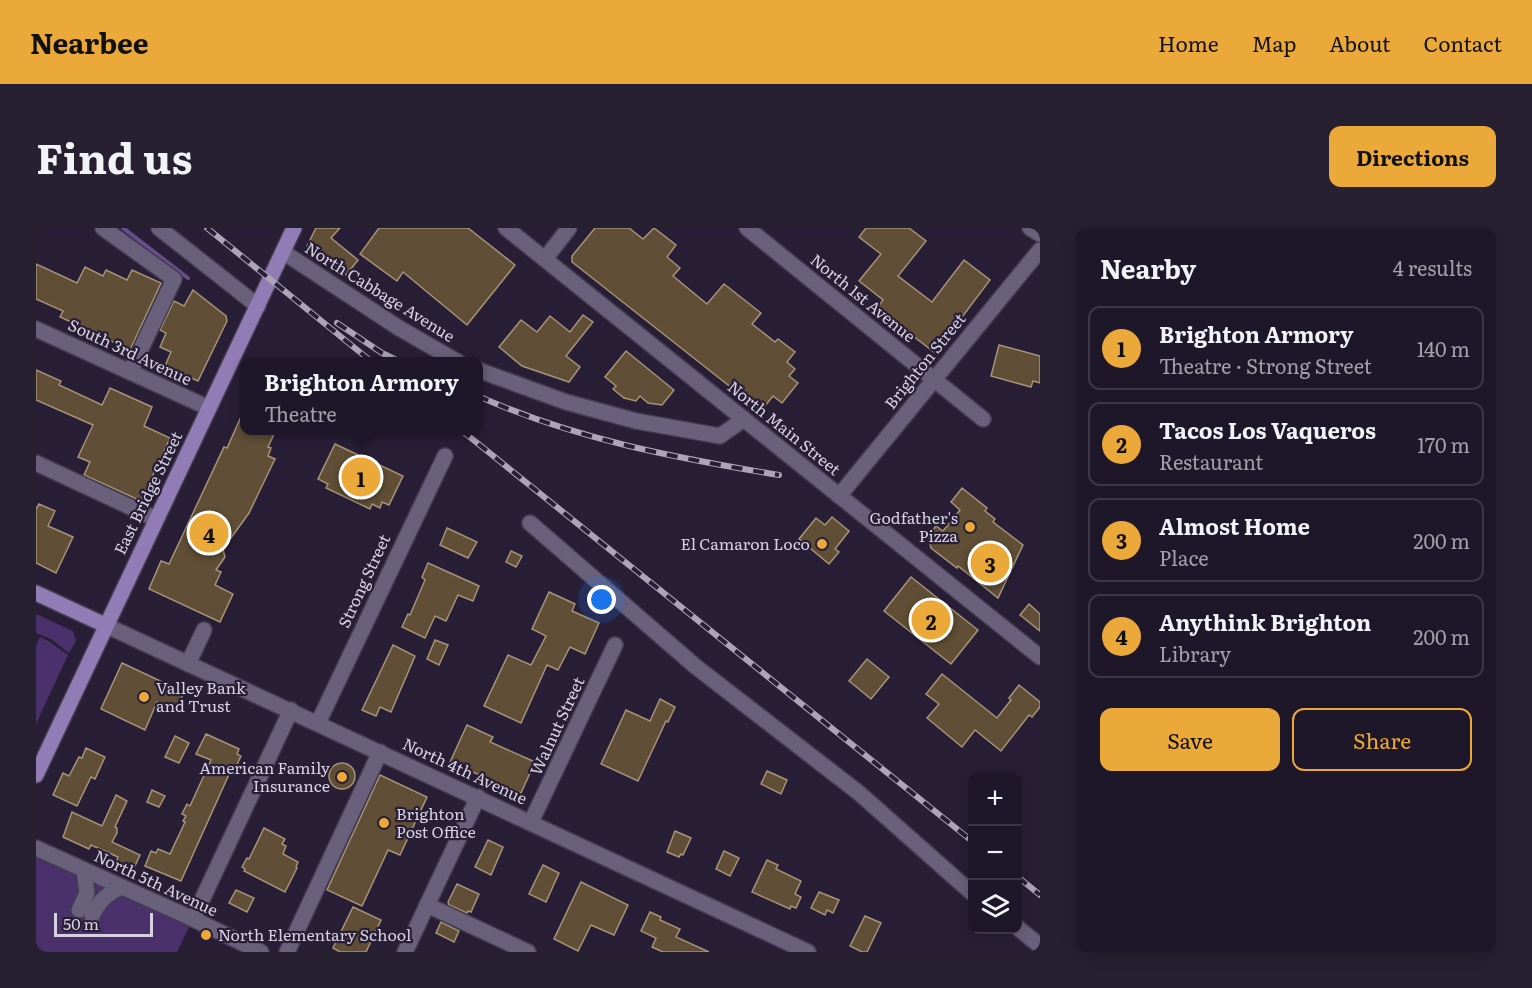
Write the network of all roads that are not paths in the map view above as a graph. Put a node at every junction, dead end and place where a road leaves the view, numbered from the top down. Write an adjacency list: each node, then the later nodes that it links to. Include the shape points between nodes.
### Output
1 (103, 228): 15 (street, via 174,279)
2 (159, 228): 12 (street)
3 (294, 228): 10 (main road, East Bridge Street)
4 (506, 228): 11 (street, North Main Street)
5 (569, 228): 11 (street)
6 (747, 228): 17 (street, North 1st Avenue)
7 (1030, 228): 8 (street)
8 (1040, 234)
9 (1040, 250): 17 (street, Brighton Street)
10 (283, 252): 12 (main road, East Bridge Street); 14 (street, North Cabbage Avenue)
11 (545, 259): 20 (street, North Main Street)
12 (258, 306): 18 (main road, East Bridge Street)
13 (36, 329): 15 (street, South 3rd Avenue)
14 (449, 357)
15 (130, 372): 18 (street, South 3rd Avenue)
16 (483, 372): 20 (street, via 555,399 647,423 720,436)
17 (934, 379): 19 (street, North 1st Avenue); 23 (street, Brighton Street)
18 (209, 408): 24 (main road, East Bridge Street)
19 (984, 418)
20 (744, 419): 23 (street, North Main Street)
21 (446, 456): 33 (street, Strong Street)
22 (36, 463): 24 (street)
23 (839, 496): 30 (street, North Main Street)
24 (156, 519): 27 (main road, East Bridge Street)
25 (530, 524): 41 (street, via 695,666 859,794)
26 (36, 593): 27 (main road)
27 (105, 625): 31 (street, North 4th Avenue); 35 (main road, East Bridge Street)
28 (204, 630): 31 (street)
29 (615, 645): 37 (street, Walnut Street)
30 (1040, 657)
31 (188, 664): 32 (street, North 4th Avenue)
32 (291, 711): 33 (street, North 4th Avenue); 43 (street)
33 (318, 723): 34 (street, North 4th Avenue)
34 (380, 752): 36 (street, North 4th Avenue); 47 (street)
35 (36, 775)
36 (478, 797): 37 (street, North 4th Avenue); 42 (street)
37 (531, 822): 50 (street, North 4th Avenue)
38 (36, 849): 39 (street, North 5th Avenue)
39 (84, 870): 40 (street, North 5th Avenue); 40 (street, via 86,913)
40 (122, 887): 43 (street, North 5th Avenue)
41 (968, 889)
42 (427, 905): 48 (street); 49 (street)
43 (193, 919): 46 (street, North 5th Avenue)
44 (1022, 932): 45 (street)
45 (1040, 946)
46 (261, 952)
47 (287, 952)
48 (405, 952)
49 (528, 952)
50 (808, 952)

